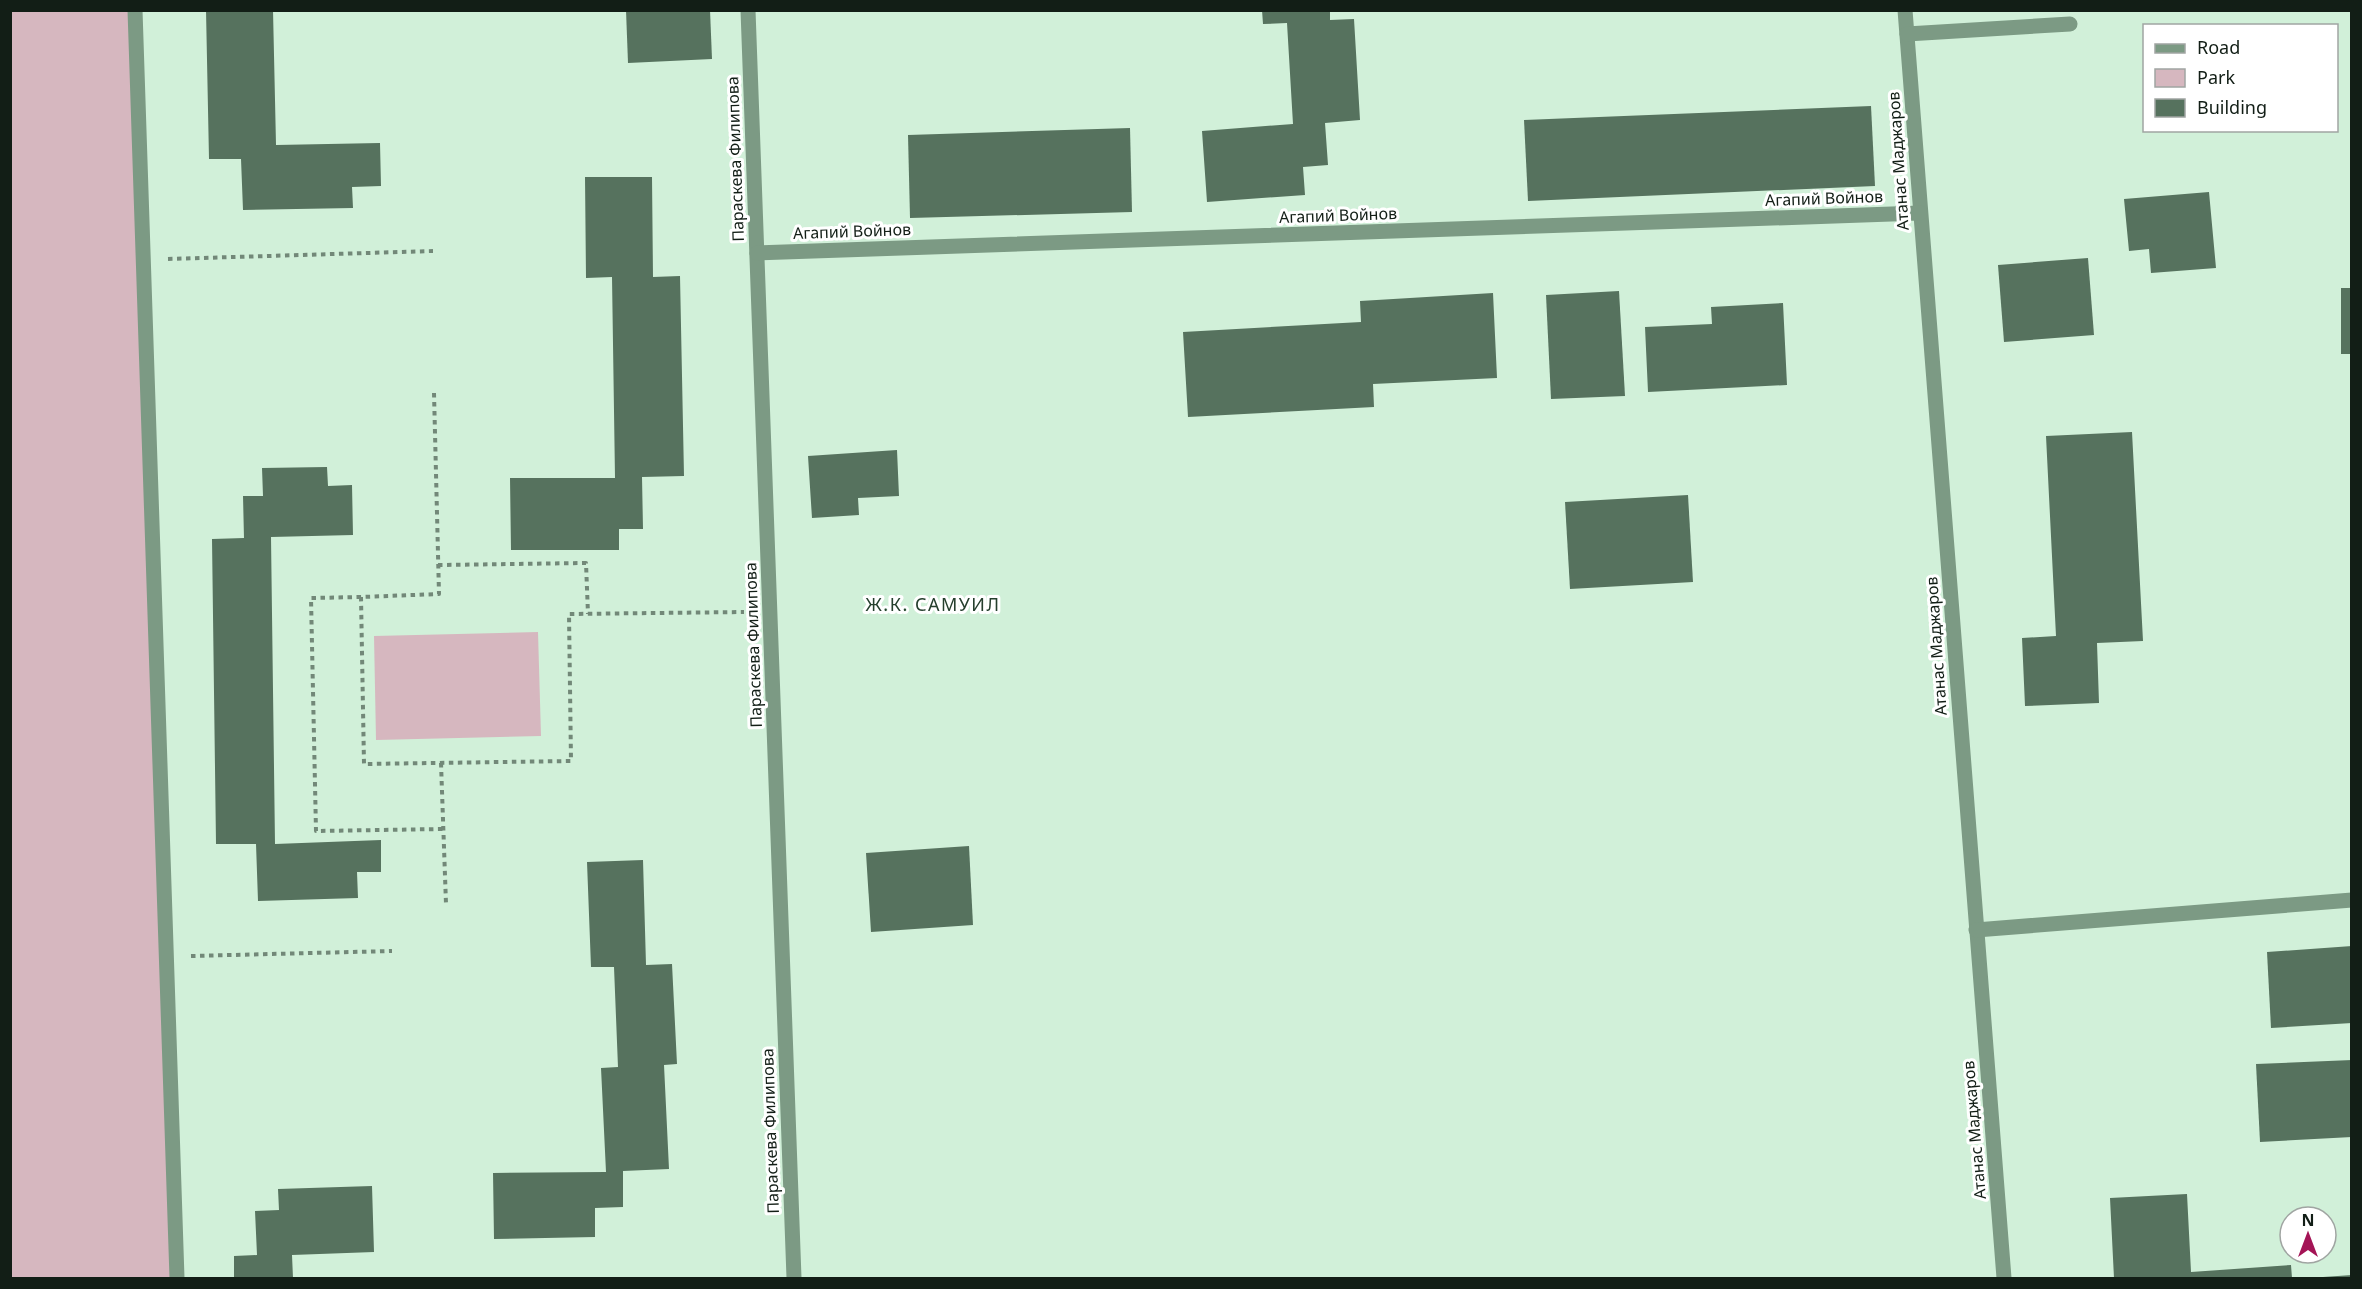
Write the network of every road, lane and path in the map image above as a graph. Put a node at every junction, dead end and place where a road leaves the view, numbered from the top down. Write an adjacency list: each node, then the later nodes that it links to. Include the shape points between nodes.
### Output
1 (135, 10): 9 (street)
2 (748, 10): 8 (street, Параскева Филипова)
3 (1905, 10): 5 (street, Атанас Маджаров)
4 (2070, 24): 5 (street)
5 (1906, 34): 6 (street, Атанас Маджаров)
6 (1920, 213): 8 (street, Агапий Войнов); 19 (street, Атанас Маджаров)
7 (433, 251): 9 (path)
8 (757, 252): 13 (street, Параскева Филипова)
9 (144, 260): 21 (street)
10 (434, 393): 11 (path)
11 (438, 565): 12 (path, via 439,594); 14 (path, via 586,563)
12 (361, 597): 15 (path, via 364,764); 16 (path, via 311,598 316,831)
13 (770, 611): 14 (path); 23 (street, Параскева Филипова)
14 (588, 614): 15 (path, via 569,614 571,761)
15 (441, 763): 16 (path)
16 (444, 829): 18 (path)
17 (2352, 900): 19 (street)
18 (446, 904)
19 (1976, 930): 24 (street, Атанас Маджаров)
20 (392, 951): 21 (path)
21 (167, 956): 22 (street)
22 (177, 1278)
23 (794, 1278)
24 (2004, 1278)

